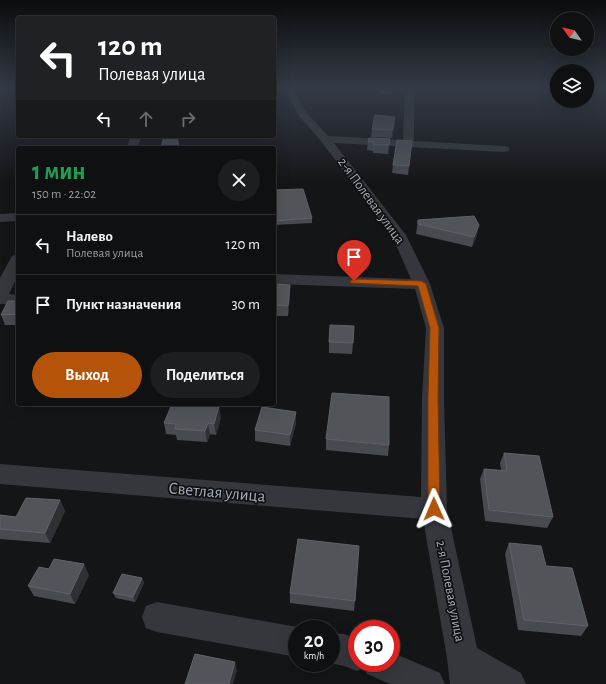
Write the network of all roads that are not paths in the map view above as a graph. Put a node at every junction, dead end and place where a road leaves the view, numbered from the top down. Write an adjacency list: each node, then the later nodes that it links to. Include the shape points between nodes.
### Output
1 (309, 120): 3 (street, 2-я Полевая улица)
2 (409, 120): 4 (street)
3 (325, 139): 4 (street); 10 (street, 2-я Полевая улица, via 399,235)
4 (408, 143): 5 (street)
5 (504, 149)
6 (16, 217): 7 (street)
7 (0, 218)
8 (16, 263): 11 (street)
9 (276, 279): 10 (street)
10 (422, 284): 15 (street, 2-я Полевая улица, via 435,328)
11 (0, 295)
12 (0, 299): 13 (street)
13 (16, 300)
14 (0, 474): 15 (street, Светлая улица)
15 (434, 509): 18 (street, 2-я Полевая улица)
16 (157, 617): 17 (street)
17 (288, 640)
18 (464, 671): 21 (street)
19 (400, 672): 20 (street)
20 (429, 684)
21 (510, 684)

